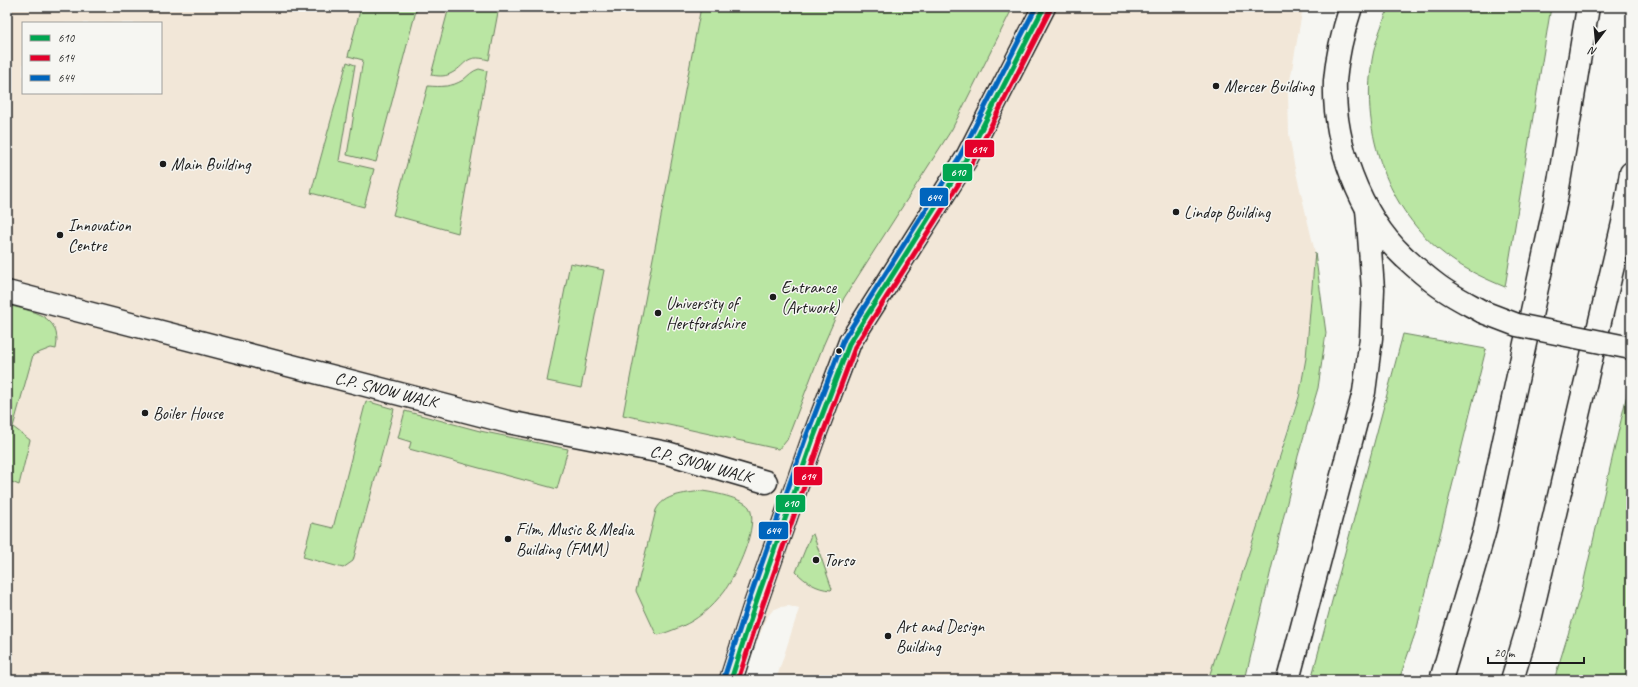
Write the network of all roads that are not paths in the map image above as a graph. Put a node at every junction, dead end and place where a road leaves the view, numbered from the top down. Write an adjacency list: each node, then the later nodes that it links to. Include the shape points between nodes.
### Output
1 (1044, 7): 9 (main road, via 966,159 850,342 813,439)
2 (1351, 7): 5 (main road, via 1341,36 1335,81 1338,125 1349,169)
3 (1588, 7): 11 (main road, via 1556,200 1486,525)
4 (1631, 173): 12 (main road, via 1623,223 1530,620)
5 (1367, 209): 7 (main road, bridge, via 1383,234 1402,256 1436,285 1483,312 1517,325); 10 (main road, via 1373,289 1371,338 1364,392)
6 (7, 292): 8 (main road, C.P. SNOW WALK, via 508,422 667,453)
7 (1631, 348)
8 (766, 482)
9 (731, 680)
10 (1288, 680)
11 (1441, 680)
12 (1512, 680)

